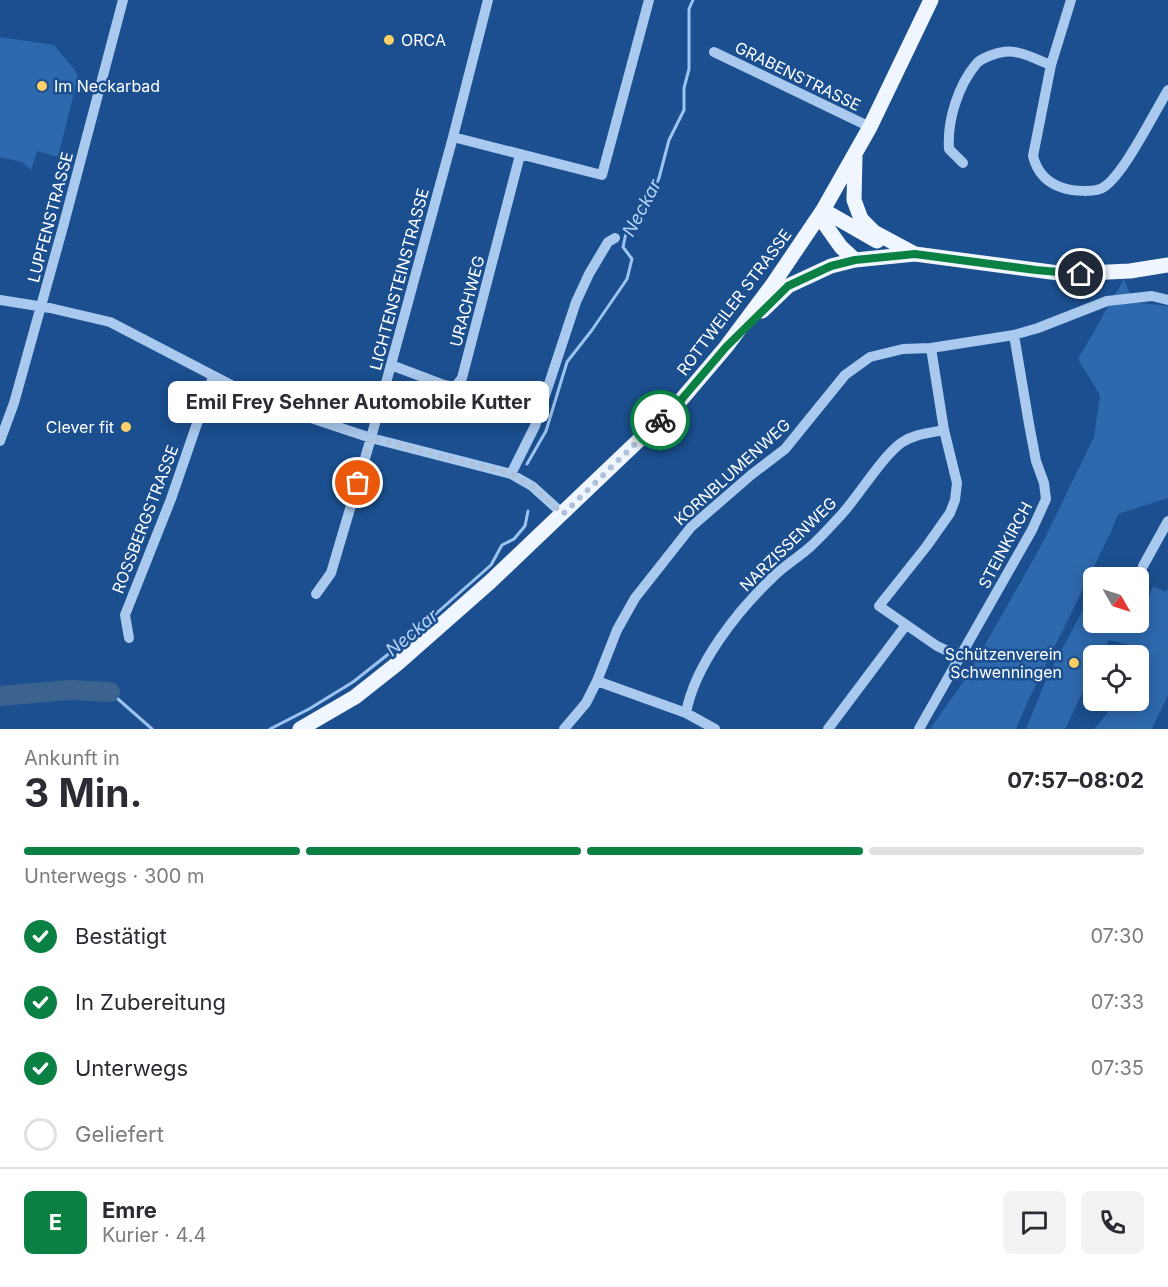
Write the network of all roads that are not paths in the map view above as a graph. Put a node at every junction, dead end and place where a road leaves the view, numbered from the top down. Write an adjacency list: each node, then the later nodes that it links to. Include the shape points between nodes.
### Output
1 (123, 0): 22 (street, LUPFENSTRASSE)
2 (488, 0): 10 (street, LICHTENSTEINSTRASSE)
3 (649, 0): 12 (street, via 602,175)
4 (931, 0): 9 (main road, ROTTWEILER STRASSE)
5 (1071, 0): 7 (street)
6 (714, 52): 9 (street, GRABENSTRASSE)
7 (1052, 65): 8 (street, via 1033,156 1036,168 1052,185 1072,192 1102,189 1114,178); 13 (street, via 1004,51 978,61 953,111 948,135 949,149)
8 (1168, 90)
9 (870, 128): 11 (main road, ROTTWEILER STRASSE)
10 (453, 137): 12 (street); 26 (street, LICHTENSTEINSTRASSE)
11 (856, 154): 14 (main road, ROTTWEILER STRASSE); 16 (main road, via 854,200 861,219)
12 (520, 155): 26 (street, URACHWEG, via 462,378 455,387 444,386)
13 (963, 163)
14 (821, 213): 16 (main road, via 876,241); 18 (main road, via 841,247); 24 (main road, ROTTWEILER STRASSE)
15 (615, 238): 31 (street, via 608,242 576,302 534,426)
16 (894, 244): 17 (main road)
17 (915, 254): 18 (main road); 19 (main road, via 1066,274)
18 (855, 260): 24 (main road, via 831,266 788,286)
19 (1168, 265)
20 (0, 300): 22 (street)
21 (1168, 300): 23 (street, KORNBLUMENWEG, via 1152,296 1107,301)
22 (41, 306): 27 (street, via 110,322); 30 (street, LUPFENSTRASSE)
23 (1014, 335): 25 (street, KORNBLUMENWEG); 38 (street, STEINKIRCH, via 1046,499)
24 (726, 347): 32 (main road, ROTTWEILER STRASSE, via 681,400)
25 (931, 348): 28 (street); 39 (street, KORNBLUMENWEG, via 903,349 870,357 845,375 785,449 691,527 635,598 617,630)
26 (391, 365): 29 (street, LICHTENSTEINSTRASSE)
27 (213, 377): 29 (street, via 266,403); 37 (street, ROSSBERGSTRASSE, via 125,615)
28 (944, 430): 36 (street, via 957,483 955,500 926,547 879,606); 40 (street, NARZISSENWEG, via 914,436 899,444 842,515 751,600 703,667 689,696)
29 (371, 438): 31 (street); 35 (street, LICHTENSTEINSTRASSE, via 331,573)
30 (0, 441)
31 (511, 474): 32 (street, via 532,486)
32 (563, 514): 41 (main road, ROTTWEILER STRASSE, via 398,663 355,697)
33 (1168, 521): 34 (street)
34 (1143, 566)
35 (316, 594)
36 (906, 625): 38 (street); 44 (street)
37 (129, 638)
38 (961, 657): 45 (street, STEINKIRCH)
39 (597, 681): 40 (street); 42 (street, KORNBLUMENWEG, via 586,703)
40 (686, 713): 43 (street)
41 (300, 729)
42 (564, 729)
43 (715, 729)
44 (828, 729)
45 (919, 729)

